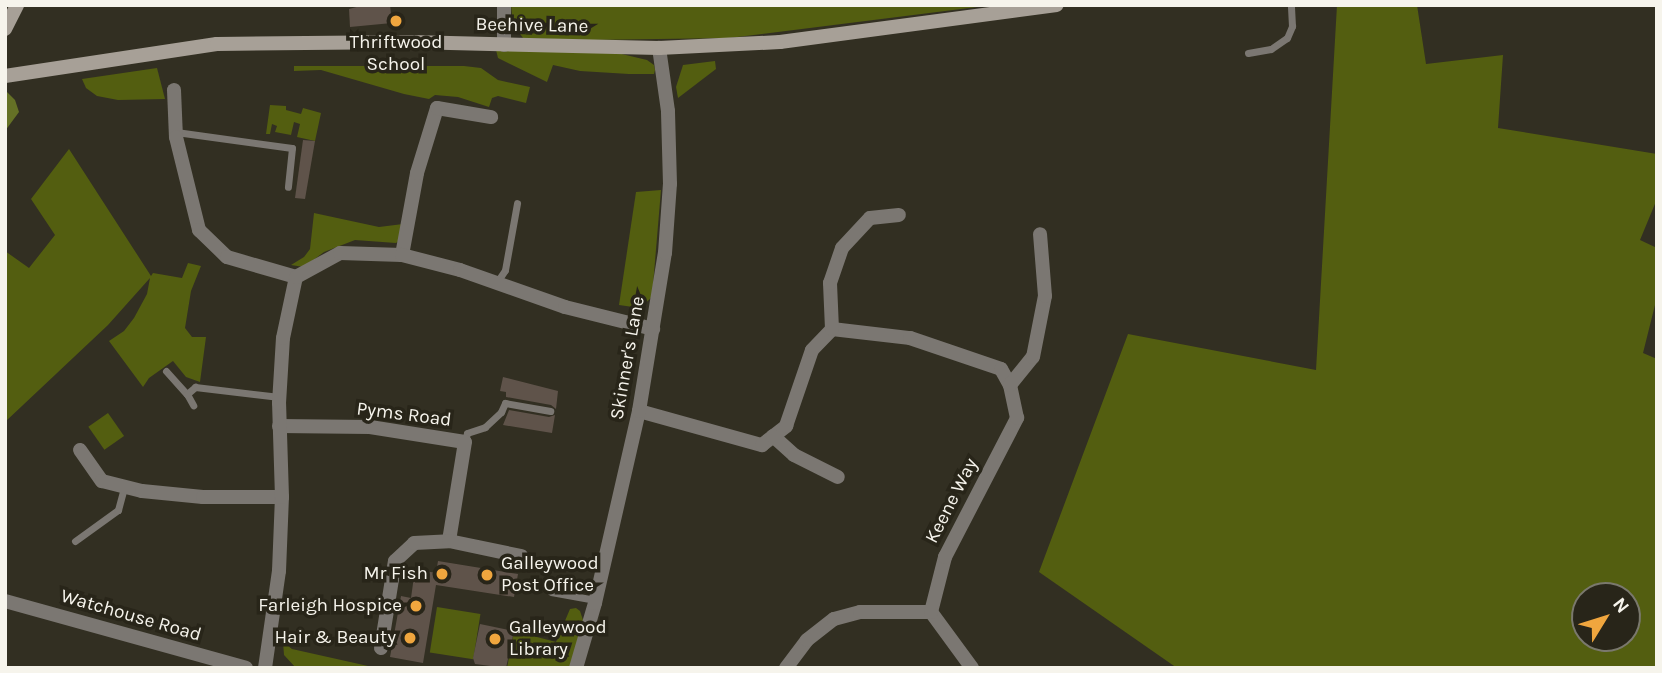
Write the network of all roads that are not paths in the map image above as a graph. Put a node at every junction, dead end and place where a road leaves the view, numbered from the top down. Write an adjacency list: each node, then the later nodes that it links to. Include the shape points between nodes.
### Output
1 (17, 5): 5 (main road)
2 (504, 5): 6 (street)
3 (1057, 5): 7 (main road, Beehive Lane, via 780,42)
4 (1291, 5): 8 (lane, via 1292,26 1287,38 1271,49)
5 (5, 29)
6 (504, 45): 7 (main road, Beehive Lane); 9 (main road, Beehive Lane, via 217,44)
7 (659, 48): 20 (street, Skinner's Lane, via 668,111 670,184)
8 (1248, 53)
9 (5, 76)
10 (174, 90): 12 (street)
11 (491, 117): 17 (street, via 437,108 417,173)
12 (176, 132): 13 (lane, via 292,148); 18 (street, via 199,230 227,257)
13 (288, 187)
14 (517, 203): 19 (lane, via 505,270)
15 (898, 215): 21 (street, via 870,218 842,247 830,283)
16 (1040, 234): 23 (street, via 1045,296 1033,357)
17 (402, 255): 18 (street, via 340,253); 19 (street)
18 (296, 277): 25 (street, via 283,338)
19 (497, 283): 20 (street, via 565,307)
20 (653, 329): 28 (street, Skinner's Lane)
21 (832, 329): 23 (street, via 910,338 1001,369); 30 (street, via 812,350 786,426)
22 (166, 371): 24 (lane)
23 (1010, 385): 42 (street, Keene Way, via 1017,418 944,557)
24 (187, 394): 25 (lane, via 195,387); 26 (lane)
25 (279, 397): 29 (street)
26 (194, 405)
27 (550, 411): 31 (lane, via 505,403 485,427 467,433)
28 (639, 411): 30 (street, via 762,445); 40 (street, Skinner's Lane)
29 (279, 426): 31 (street, Pyms Road, via 370,427); 35 (street)
30 (773, 436): 33 (street, via 794,455)
31 (465, 442): 37 (street, Pyms Road)
32 (80, 450): 34 (street, via 102,481)
33 (838, 477)
34 (124, 487): 35 (street, via 203,497); 36 (lane, via 118,510)
35 (282, 497): 45 (street, via 279,571)
36 (75, 541)
37 (449, 541): 38 (street); 43 (street, via 414,543 395,561)
38 (521, 555)
39 (551, 592): 40 (lane)
40 (596, 600): 46 (street, Skinner's Lane)
41 (5, 601): 44 (street, Watchouse Road)
42 (931, 612): 47 (street, via 860,612 834,619 807,640); 48 (street)
43 (382, 648)
44 (246, 668)
45 (265, 668)
46 (576, 668)
47 (786, 668)
48 (972, 668)

